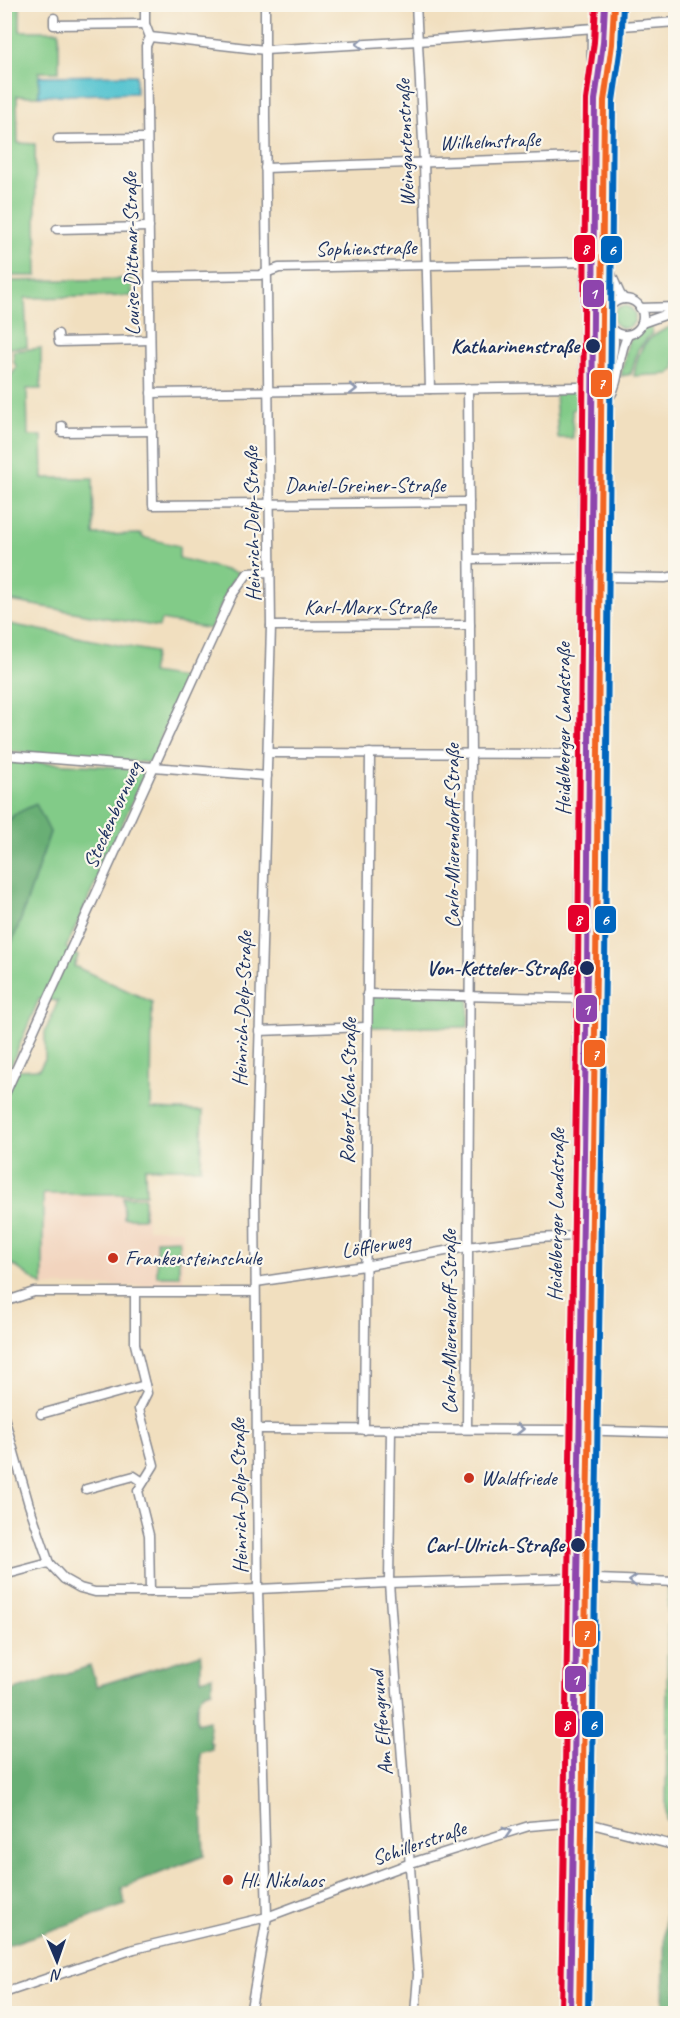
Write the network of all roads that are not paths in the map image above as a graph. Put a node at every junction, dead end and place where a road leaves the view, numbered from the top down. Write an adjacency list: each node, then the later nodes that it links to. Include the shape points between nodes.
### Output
1 (145, 4): 8 (street, Louise-Dittmar-Straße)
2 (265, 4): 13 (street, Heinrich-Delp-Straße)
3 (416, 4): 12 (street, Weingartenstraße)
4 (605, 4): 9 (street)
5 (614, 4): 9 (street)
6 (54, 18): 8 (street, via 54,25)
7 (675, 22): 9 (street)
8 (145, 24): 11 (street, Louise-Dittmar-Straße)
9 (609, 27): 10 (street); 17 (street)
10 (592, 29): 12 (street); 16 (street, Heidelberger Landstraße)
11 (150, 37): 13 (street); 14 (street, Louise-Dittmar-Straße, via 146,44)
12 (418, 41): 13 (street, one-way to 13); 18 (street, Weingartenstraße)
13 (265, 50): 19 (street, Heinrich-Delp-Straße)
14 (147, 138): 15 (street); 20 (street, Louise-Dittmar-Straße)
15 (58, 139)
16 (590, 156): 17 (street, Wilhelmstraße); 18 (street, Wilhelmstraße); 22 (street, Heidelberger Landstraße, via 589,253)
17 (607, 156): 25 (street)
18 (424, 161): 19 (street, Wilhelmstraße); 23 (street, Weingartenstraße)
19 (265, 168): 24 (street, Heinrich-Delp-Straße)
20 (149, 227): 21 (street); 26 (street, Louise-Dittmar-Straße)
21 (57, 230)
22 (585, 261): 23 (street, Sophienstraße); 38 (street, Heidelberger Landstraße)
23 (427, 265): 24 (street, Sophienstraße, via 279,268); 36 (street, Weingartenstraße)
24 (266, 273): 26 (street, Sophienstraße); 39 (street, Heinrich-Delp-Straße)
25 (611, 274): 27 (street); 28 (street)
26 (150, 277): 35 (street, Louise-Dittmar-Straße)
27 (624, 299): 28 (street); 29 (street)
28 (610, 307): 32 (street, via 607,322)
29 (640, 308): 30 (street); 31 (street)
30 (675, 309): 31 (street)
31 (642, 323): 34 (street)
32 (613, 331): 34 (street); 41 (street, Heidelberger Landstraße)
33 (58, 334): 35 (street, via 59,342)
34 (628, 335): 41 (street, Heidelberger Landstraße)
35 (150, 340): 40 (street, Louise-Dittmar-Straße)
36 (430, 388): 37 (street); 39 (street, one-way to 36)
37 (468, 388): 38 (street); 44 (street, Carlo-Mierendorff-Straße)
38 (584, 388): 41 (street); 47 (street, Heidelberger Landstraße)
39 (268, 391): 40 (street); 45 (street, Heinrich-Delp-Straße)
40 (152, 393): 43 (street, Louise-Dittmar-Straße)
41 (609, 399): 51 (street, Heidelberger Landstraße)
42 (62, 426): 43 (street, via 62,432)
43 (152, 431): 46 (street, Louise-Dittmar-Straße)
44 (469, 502): 45 (street, Daniel-Greiner-Straße); 48 (street, Carlo-Mierendorff-Straße)
45 (269, 504): 46 (street, Daniel-Greiner-Straße); 49 (street, Heinrich-Delp-Straße)
46 (153, 505)
47 (582, 558): 48 (street); 57 (street, Heidelberger Landstraße)
48 (470, 559): 52 (street, Carlo-Mierendorff-Straße)
49 (270, 572): 53 (street, Heinrich-Delp-Straße); 59 (street, Steckenbornweg, via 248,573 232,595)
50 (675, 576): 51 (street)
51 (605, 577): 64 (street, Heidelberger Landstraße)
52 (470, 625): 53 (street, Karl-Marx-Straße); 56 (street, Carlo-Mierendorff-Straße)
53 (271, 626): 54 (street, Heinrich-Delp-Straße)
54 (268, 753): 55 (street); 60 (street, Heinrich-Delp-Straße)
55 (370, 753): 56 (street); 61 (street, Robert-Koch-Straße)
56 (471, 754): 57 (street); 62 (street, Carlo-Mierendorff-Straße)
57 (581, 754): 63 (street, Heidelberger Landstraße)
58 (4, 755): 59 (street)
59 (153, 768): 60 (street); 67 (street, Steckenbornweg)
60 (267, 776): 66 (street, Heinrich-Delp-Straße)
61 (367, 994): 62 (street); 65 (street, Robert-Koch-Straße)
62 (469, 996): 63 (street); 69 (street, Carlo-Mierendorff-Straße)
63 (578, 999): 64 (street); 68 (street, Heidelberger Landstraße)
64 (600, 999): 83 (street, Heidelberger Landstraße)
65 (366, 1027): 66 (street); 70 (street, Robert-Koch-Straße)
66 (259, 1031): 71 (street, Heinrich-Delp-Straße)
67 (4, 1096)
68 (574, 1236): 69 (street, Löfflerweg); 82 (street, Heidelberger Landstraße)
69 (467, 1246): 70 (street, Löfflerweg); 79 (street, Carlo-Mierendorff-Straße)
70 (364, 1266): 71 (street, Löfflerweg); 80 (street, Robert-Koch-Straße)
71 (256, 1282): 72 (street, Heinrich-Delp-Straße)
72 (255, 1292): 73 (street); 78 (street, Heinrich-Delp-Straße)
73 (135, 1293): 74 (street, via 34,1292); 75 (street, via 135,1344)
74 (5, 1301)
75 (145, 1385): 76 (street); 86 (street, via 147,1393 139,1409 154,1465)
76 (41, 1414)
77 (4, 1417): 85 (street)
78 (257, 1429): 80 (street); 93 (street, Heinrich-Delp-Straße)
79 (467, 1429): 81 (street); 82 (street, one-way to 82)
80 (364, 1430): 81 (street)
81 (391, 1430): 92 (street, Am Elfengrund)
82 (572, 1430): 83 (street)
83 (592, 1430): 84 (street); 90 (street, Heidelberger Landstraße)
84 (675, 1433)
85 (7, 1437): 88 (street)
86 (143, 1482): 87 (street, via 134,1476); 94 (street, via 138,1491 149,1535)
87 (86, 1489)
88 (49, 1563): 89 (street); 94 (street, via 64,1579 80,1588 110,1593)
89 (4, 1575)
90 (591, 1578): 91 (street, one-way to 90); 92 (street); 95 (street, Heidelberger Landstraße)
91 (675, 1582)
92 (389, 1583): 93 (street); 97 (street, Am Elfengrund)
93 (258, 1590): 94 (street); 98 (street, Heinrich-Delp-Straße)
94 (150, 1592)
95 (588, 1823): 96 (street, Schillerstraße, via 669,1844); 97 (street, Schillerstraße, one-way to 95, via 529,1826); 102 (street, Heidelberger Landstraße)
96 (675, 1838)
97 (411, 1863): 98 (street, Schillerstraße); 101 (street, Am Elfengrund, via 418,1975)
98 (267, 1917): 99 (street, Schillerstraße, via 134,1949); 100 (street, Heinrich-Delp-Straße)
99 (4, 1993)
100 (250, 2013)
101 (415, 2013)
102 (585, 2013)

